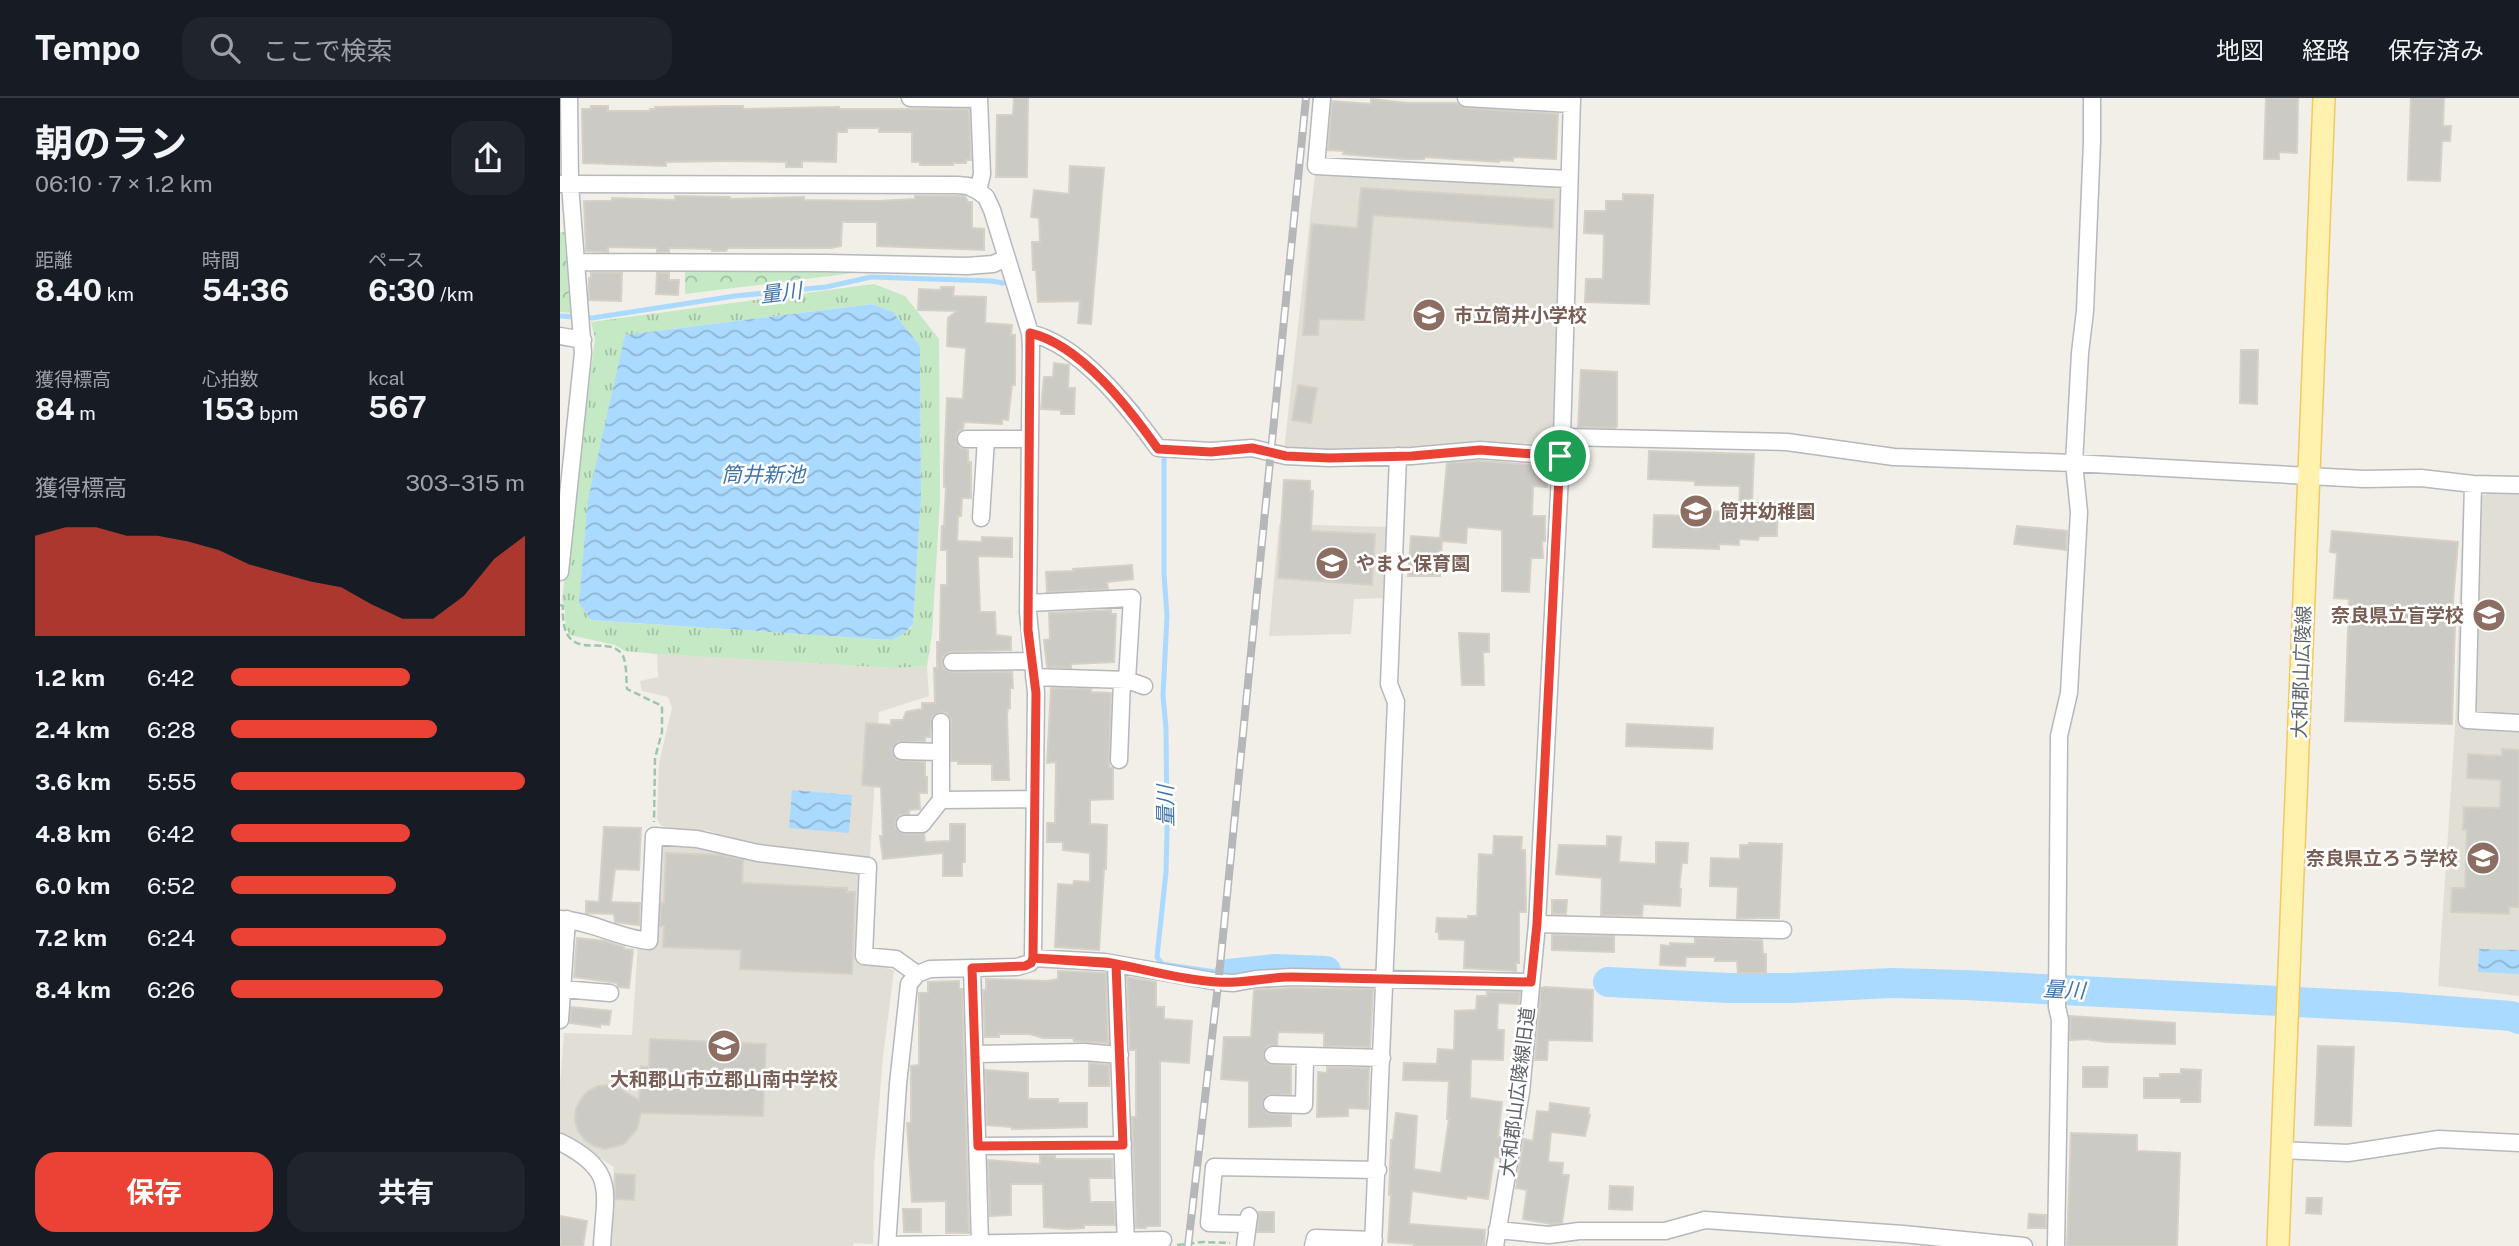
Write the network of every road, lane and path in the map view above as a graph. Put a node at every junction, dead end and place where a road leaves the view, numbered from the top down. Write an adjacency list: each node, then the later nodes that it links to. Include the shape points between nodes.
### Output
1 (569, 98): 10 (street)
2 (910, 98): 3 (street)
3 (979, 98): 11 (street, via 982,174)
4 (1322, 98): 9 (street, via 1316,166)
5 (1466, 98): 8 (street)
6 (2092, 98): 25 (street)
7 (2324, 98): 26 (main road, 大和郡山広陵線)
8 (1572, 101): 9 (street, 大和郡山広陵線旧道)
9 (1568, 179): 19 (street, 大和郡山広陵線旧道)
10 (565, 184): 11 (street, via 883,183 957,185); 13 (street)
11 (978, 191): 12 (street, via 992,210)
12 (1007, 258): 13 (street, via 967,266); 15 (street)
13 (576, 262): 14 (street)
14 (582, 333): 16 (street); 18 (street)
15 (1030, 333): 22 (street); 23 (street, via 1044,336 1116,392 1158,449 1211,452 1252,448 1286,456 1329,458)
16 (560, 337)
17 (560, 415): 18 (street)
18 (577, 416): 30 (street)
19 (1562, 437): 24 (street, 大和郡山広陵線旧道); 25 (street, via 1787,442 1894,457)
20 (966, 439): 21 (street)
21 (986, 439): 22 (street); 29 (street)
22 (1029, 439): 31 (street)
23 (1398, 456): 24 (street, via 1480,450); 53 (street, via 1389,684 1396,702)
24 (1560, 456): 47 (street, 大和郡山広陵線旧道)
25 (2074, 463): 26 (street); 80 (street, via 2080,512 2068,693 2059,736)
26 (2309, 476): 27 (street); 68 (main road, 大和郡山広陵線)
27 (2473, 484): 28 (street); 38 (street, via 2467,720)
28 (2519, 485)
29 (981, 518)
30 (560, 572)
31 (1028, 603): 34 (street); 35 (street, via 1132,598)
32 (560, 605): 45 (path, via 565,636 576,643 618,652 627,689 662,706 655,758)
33 (952, 662): 34 (street)
34 (1033, 669): 35 (street); 42 (street)
35 (1124, 680): 36 (street); 41 (street)
36 (1144, 686)
37 (941, 722): 40 (street)
38 (2519, 723)
39 (902, 751): 40 (street)
40 (941, 752): 43 (street)
41 (1119, 760)
42 (1035, 799): 43 (street); 49 (street)
43 (941, 800): 44 (street, via 922,824)
44 (905, 824)
45 (654, 836): 46 (street, via 649,941); 52 (street, via 697,838 758,853 868,866 864,956 896,959)
46 (564, 919): 55 (street)
47 (1537, 924): 48 (street); 54 (street, 大和郡山広陵線旧道)
48 (1783, 930)
49 (1033, 958): 50 (street); 51 (street, via 1025,966)
50 (1116, 964): 53 (street, via 1234,983); 59 (street)
51 (972, 968): 52 (street, via 930,969); 58 (street)
52 (917, 974): 75 (street, via 906,998)
53 (1384, 975): 54 (street); 62 (street)
54 (1531, 982): 70 (street, 大和郡山広陵線旧道, via 1521,1092)
55 (562, 989): 56 (street); 57 (street)
56 (610, 993)
57 (560, 1020)
58 (975, 1054): 59 (street); 67 (street)
59 (1120, 1055): 66 (street)
60 (1273, 1055): 61 (street)
61 (1305, 1056): 62 (street); 63 (street, via 1304,1105)
62 (1382, 1058): 69 (street)
63 (1272, 1104)
64 (560, 1142): 77 (street, via 600,1171 604,1182)
65 (2519, 1143): 68 (street, via 2439,1139 2348,1153)
66 (1123, 1145): 67 (street); 71 (street)
67 (978, 1146): 74 (street)
68 (2281, 1150): 81 (main road, 大和郡山広陵線)
69 (1378, 1170): 73 (street); 76 (street, via 1214,1167 1209,1223 1248,1219)
70 (1496, 1238): 79 (street, via 1579,1231 1665,1231 1705,1220)
71 (1126, 1243): 72 (street); 74 (street)
72 (1167, 1243): 76 (path)
73 (1373, 1243): 78 (street, via 1315,1238)
74 (983, 1244): 75 (street)
75 (887, 1245)
76 (1245, 1245)
77 (602, 1246)
78 (1313, 1246)
79 (2024, 1246)
80 (2056, 1246)
81 (2278, 1246)

